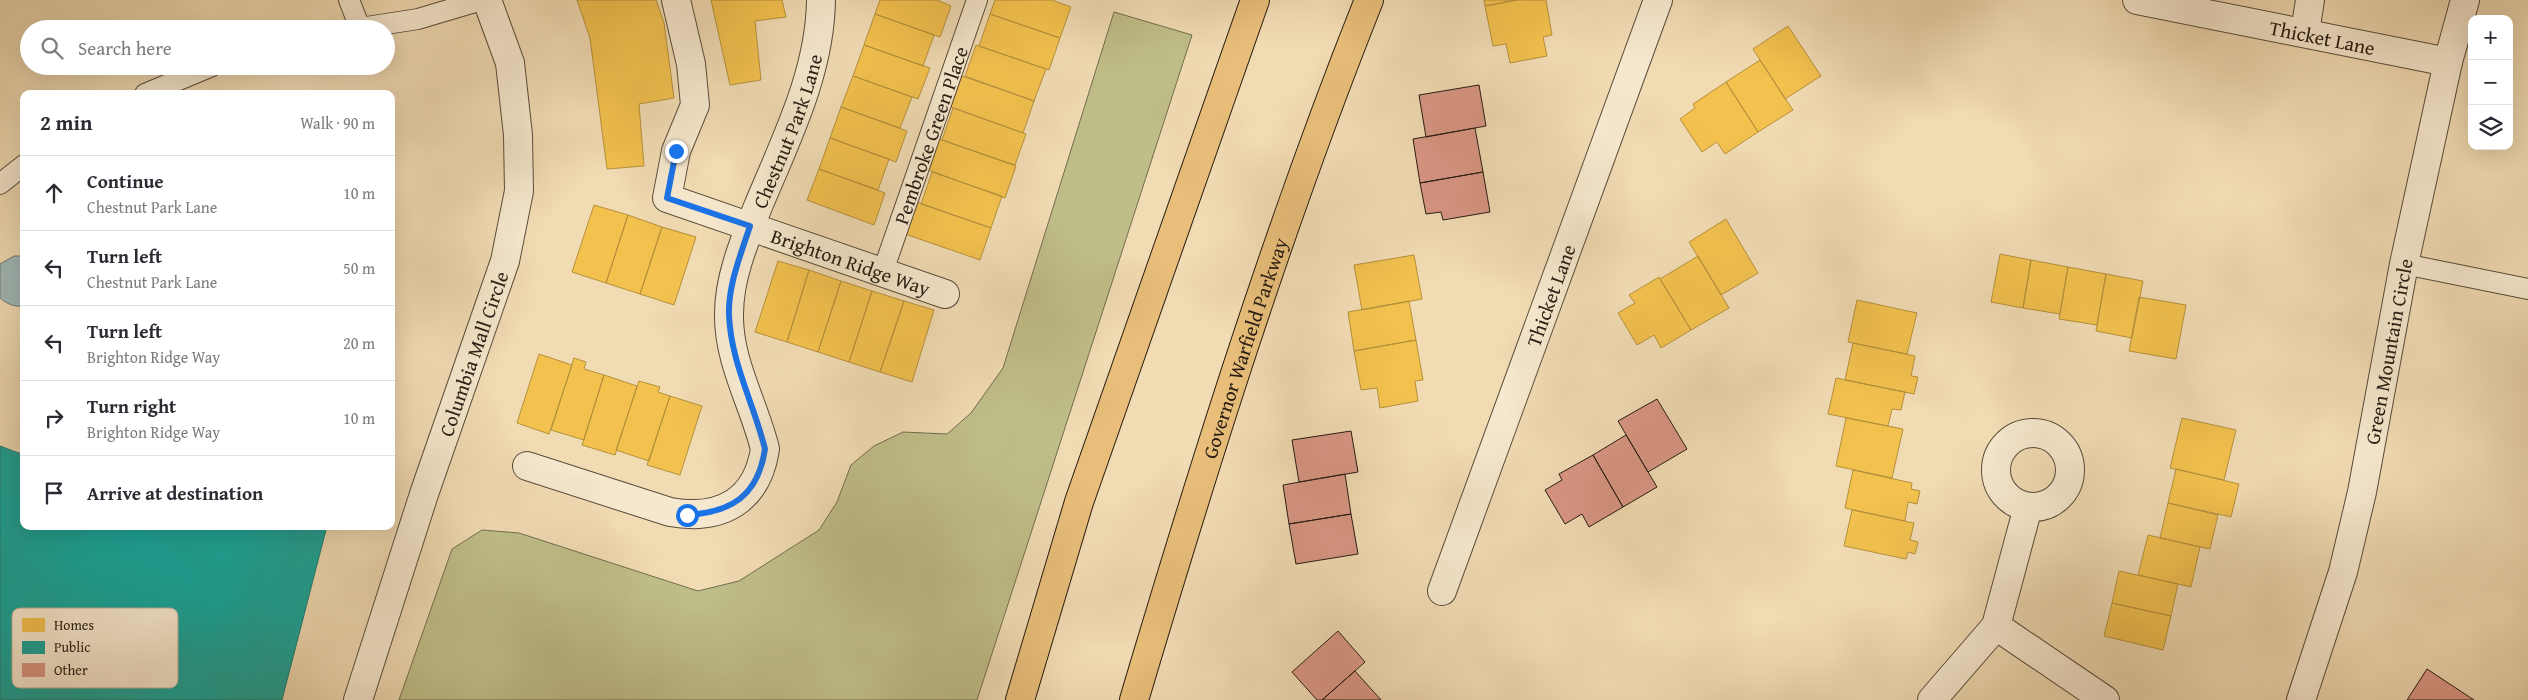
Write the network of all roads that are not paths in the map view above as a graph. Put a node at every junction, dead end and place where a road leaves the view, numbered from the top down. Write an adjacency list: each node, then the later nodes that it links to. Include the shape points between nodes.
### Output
1 (349, 0): 13 (lane)
2 (482, 0): 14 (lane)
3 (487, 0): 30 (street, Columbia Mall Circle, via 510,63 518,135 518,191 506,261 424,494)
4 (676, 0): 21 (street, Brighton Ridge Way, via 691,64 695,105 676,151 667,198)
5 (822, 0): 21 (street, Chestnut Park Lane, via 818,45 809,83)
6 (977, 0): 23 (lane, Pembroke Green Place)
7 (1255, 0): 31 (main road, via 1079,502)
8 (1370, 0): 32 (main road, Governor Warfield Parkway, via 1280,244 1179,548)
9 (1658, 0): 28 (street, Thicket Lane)
10 (2137, 0): 15 (street, Thicket Lane)
11 (2310, 0): 15 (street)
12 (2465, 0): 16 (street, Green Mountain Circle)
13 (355, 20)
14 (395, 22)
15 (2305, 32): 16 (street, Thicket Lane)
16 (2448, 62): 22 (street, Green Mountain Circle)
17 (190, 75): 18 (lane)
18 (155, 90)
19 (20, 168): 20 (lane)
20 (0, 184)
21 (750, 226): 23 (street, Brighton Ridge Way); 26 (street, Chestnut Park Lane, via 734,274 729,314 732,348 765,449 763,465 750,492 733,505 717,511 687,515)
22 (2404, 264): 24 (lane); 35 (street, Green Mountain Circle, via 2362,492 2343,572)
23 (883, 271): 25 (street, Brighton Ridge Way)
24 (2528, 289)
25 (945, 294)
26 (527, 466)
27 (2028, 507): 29 (street)
28 (1442, 591)
29 (1996, 626): 33 (street); 34 (street)
30 (358, 700)
31 (1020, 700)
32 (1134, 700)
33 (1932, 700)
34 (2105, 700)
35 (2301, 700)

